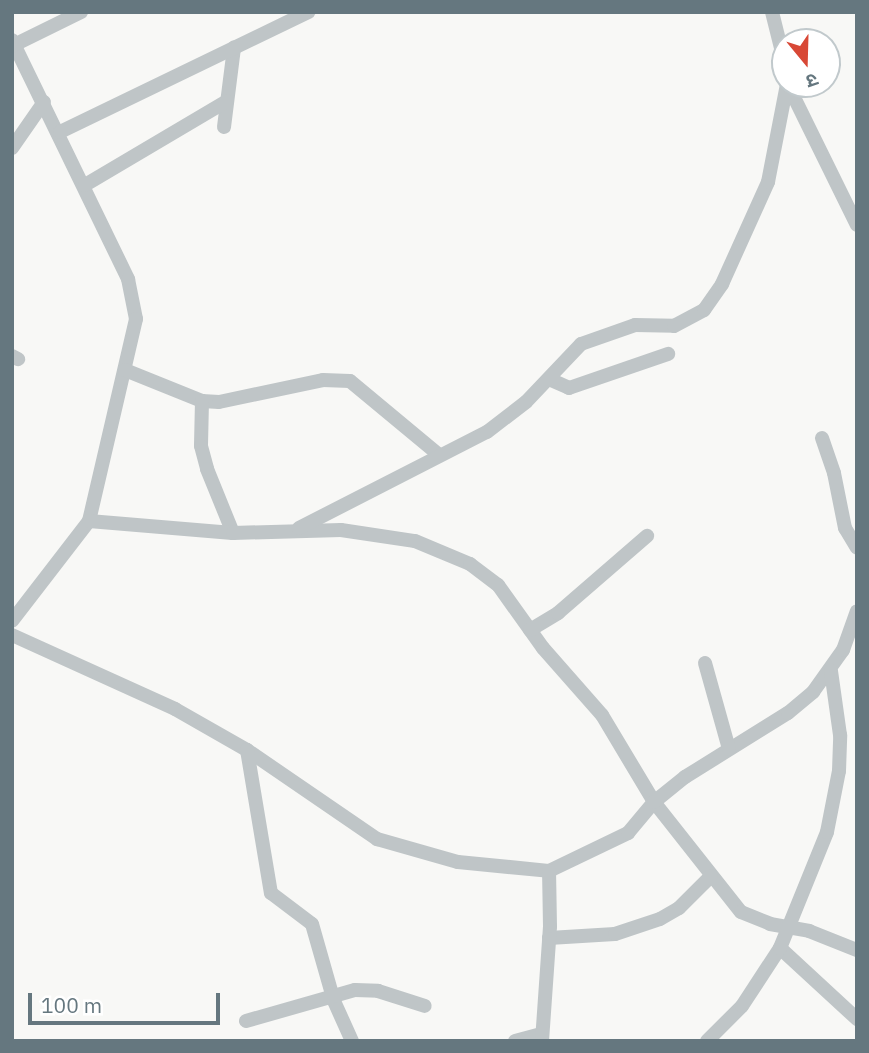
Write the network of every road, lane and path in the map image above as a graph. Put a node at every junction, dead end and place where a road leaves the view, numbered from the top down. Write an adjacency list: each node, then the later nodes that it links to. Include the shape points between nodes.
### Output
1 (81, 12): 3 (street)
2 (308, 12): 4 (street)
3 (13, 43): 8 (street)
4 (234, 48): 7 (street); 10 (street)
5 (784, 98): 16 (street, via 768,182 722,285 704,310 674,326 635,325 599,335 567,356)
6 (794, 98): 13 (street)
7 (227, 101): 9 (street); 12 (street)
8 (44, 102): 10 (street); 11 (street)
9 (224, 127)
10 (60, 132): 12 (street)
11 (12, 148)
12 (85, 185): 15 (street, via 134,296 135,329)
13 (857, 225)
14 (668, 354): 16 (street, via 569,388)
15 (125, 370): 17 (street); 20 (street)
16 (549, 379): 19 (street, via 487,432)
17 (202, 401): 19 (street, via 233,401 323,380 350,381); 22 (street, via 204,458)
18 (822, 438): 24 (street, via 845,528)
19 (439, 455): 21 (street)
20 (89, 521): 22 (street); 26 (street)
21 (294, 530): 22 (street); 27 (street, via 379,534 438,548 498,585)
22 (233, 533)
23 (647, 536): 27 (street, via 575,600)
24 (857, 548)
25 (857, 611): 30 (street)
26 (12, 621)
27 (530, 631): 33 (street, via 602,715)
28 (12, 635): 32 (street, via 175,709)
29 (705, 663): 31 (street)
30 (831, 671): 31 (street, via 788,713); 36 (street, via 840,735 835,804)
31 (729, 749): 33 (street)
32 (247, 750): 34 (street, via 396,847 458,862); 40 (street, via 271,893 312,924)
33 (654, 802): 34 (street, via 628,833); 35 (street)
34 (549, 871): 37 (street)
35 (711, 876): 36 (street, via 741,912 754,920); 37 (street, via 679,908 660,919 615,934)
36 (787, 925): 38 (street); 39 (street)
37 (549, 938): 44 (street)
38 (780, 948): 42 (street); 47 (street, via 742,1006)
39 (857, 950)
40 (332, 994): 41 (street, via 368,989); 43 (street); 45 (street)
41 (425, 1006)
42 (857, 1018)
43 (246, 1021)
44 (542, 1037): 46 (street)
45 (352, 1041)
46 (515, 1041)
47 (707, 1041)

